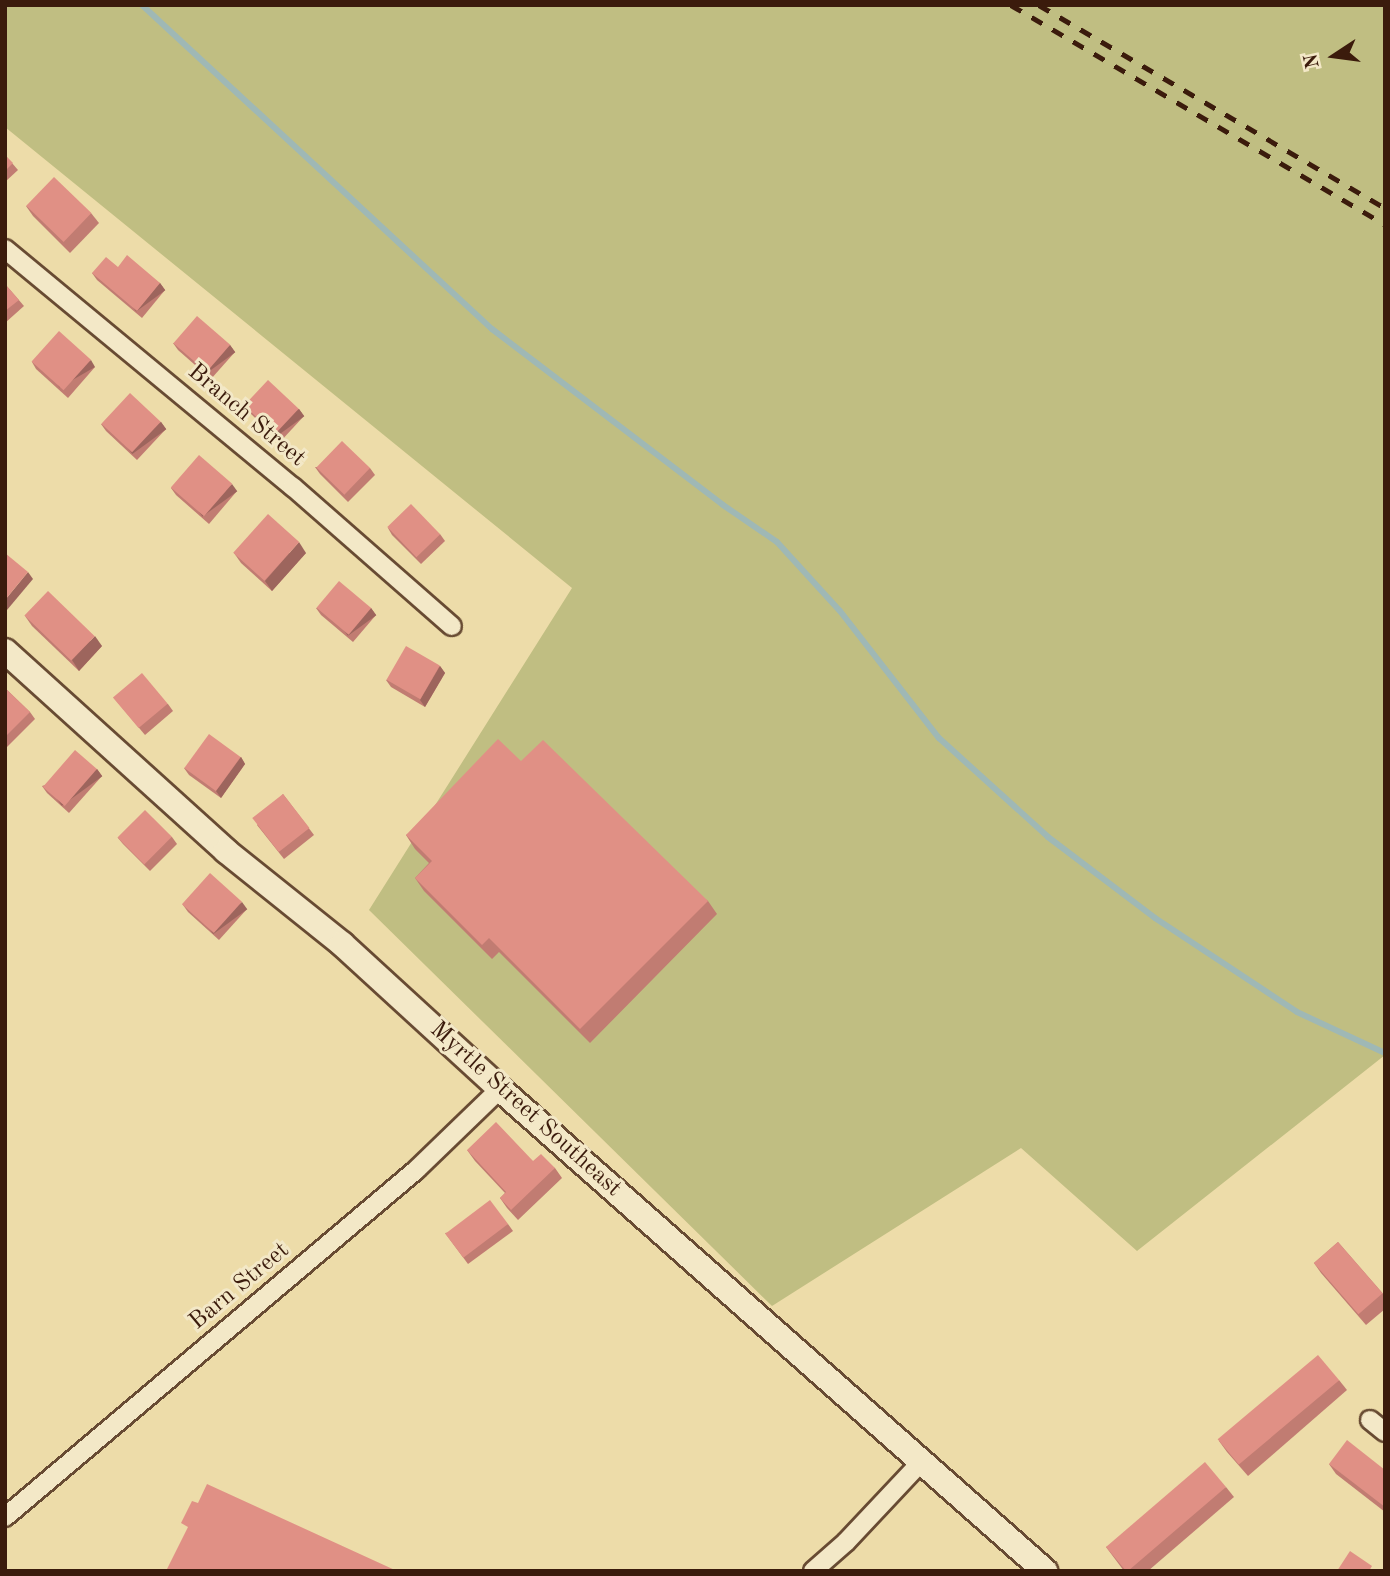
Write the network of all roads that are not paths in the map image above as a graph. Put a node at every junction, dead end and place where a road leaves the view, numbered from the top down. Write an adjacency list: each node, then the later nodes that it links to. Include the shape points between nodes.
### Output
1 (5, 249): 2 (street, Branch Street, via 304,496)
2 (452, 626)
3 (5, 651): 4 (street, Myrtle Street Southeast, via 226,851 342,944)
4 (500, 1089): 7 (street, Myrtle Street Southeast); 8 (street, Barn Street, via 416,1170)
5 (1370, 1420): 6 (street)
6 (1385, 1432)
7 (922, 1461): 9 (street); 10 (street, Myrtle Street Southeast)
8 (5, 1517)
9 (813, 1571)
10 (1045, 1571)

